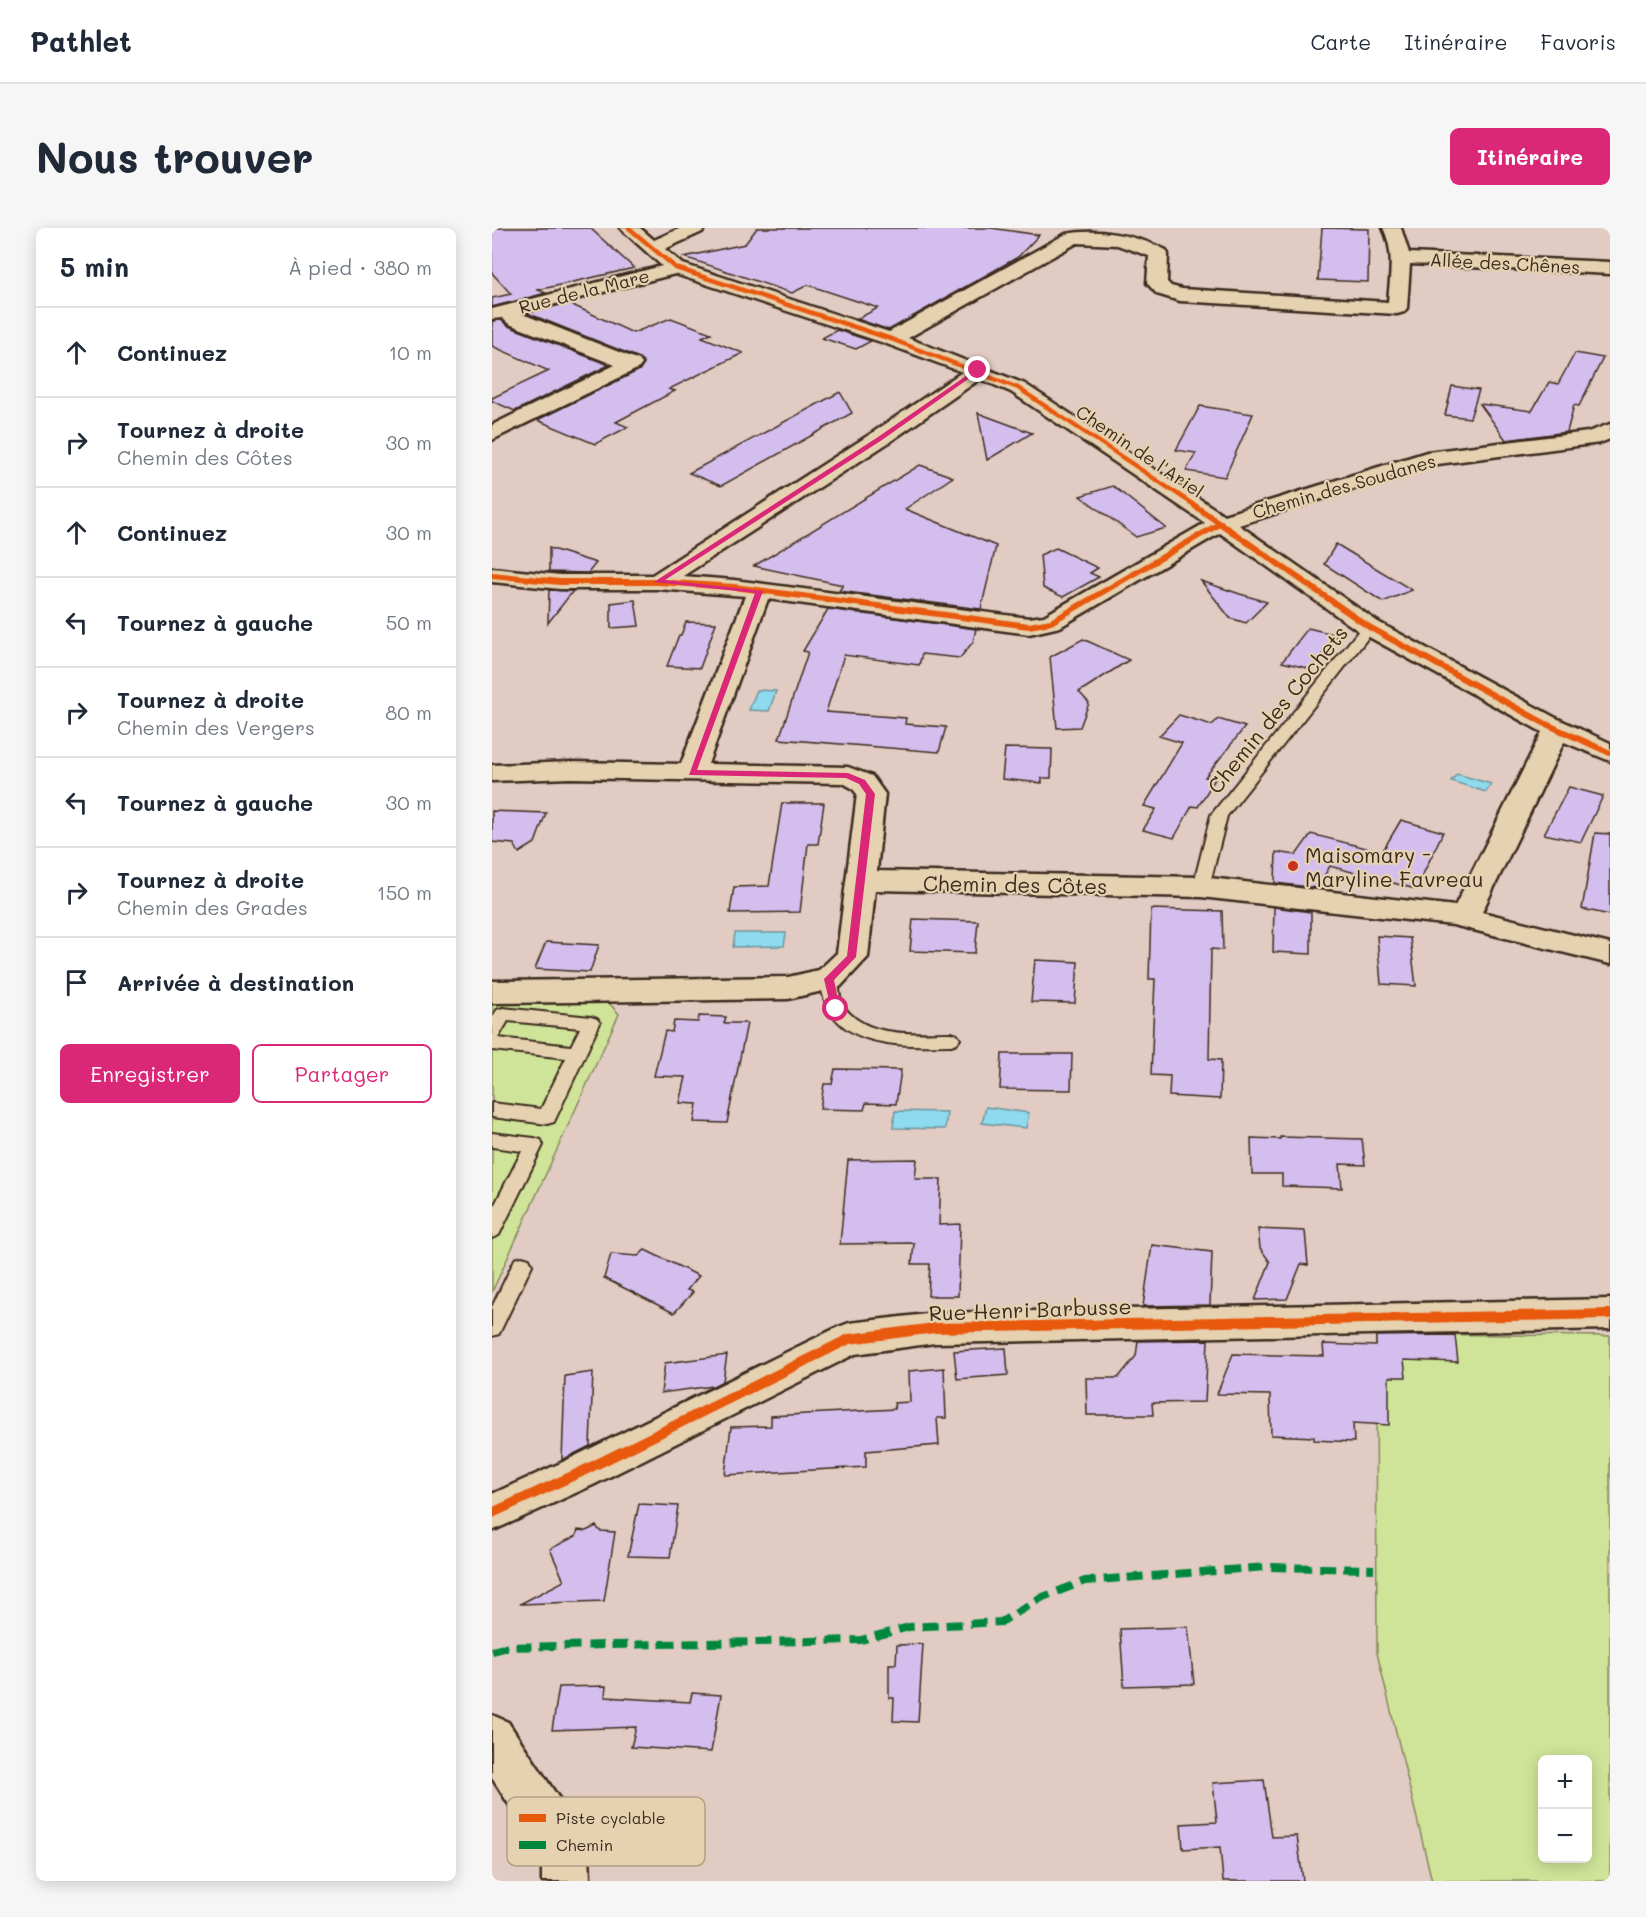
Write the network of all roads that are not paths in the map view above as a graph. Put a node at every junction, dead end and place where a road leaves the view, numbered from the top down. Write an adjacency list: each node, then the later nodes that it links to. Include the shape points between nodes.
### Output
1 (629, 228): 4 (street, Chemin de l'Ariel)
2 (696, 228): 4 (street)
3 (1392, 228): 5 (street, via 1398,238)
4 (651, 248): 6 (street, Chemin de l'Ariel)
5 (1399, 258): 7 (street, Allée des Chênes); 9 (street, via 1397,308 1180,295 1164,290 1157,282 1159,254 1143,245 1089,236 1073,238)
6 (676, 268): 8 (street, Rue de la Mare); 9 (street, Chemin de l'Ariel)
7 (1610, 268)
8 (499, 313): 12 (street, via 632,364)
9 (891, 339): 10 (street, Chemin de l'Ariel)
10 (978, 370): 13 (street, Chemin de l'Ariel, via 1018,388); 15 (street)
11 (1610, 431): 13 (street, Chemin des Soudanes, via 1592,438 1427,459)
12 (492, 434)
13 (1221, 523): 16 (street, Chemin des Soudanes, via 1051,622 1029,626); 17 (street, Chemin de l'Ariel)
14 (492, 575): 15 (street, Chemin des Soudanes, via 560,582)
15 (657, 582): 16 (street, Chemin des Soudanes)
16 (759, 591): 21 (street)
17 (1369, 627): 18 (street, Chemin de l'Ariel); 23 (lane, Chemin des Cochets, via 1219,815)
18 (1557, 729): 19 (street, Chemin de l'Ariel); 24 (street)
19 (1610, 753)
20 (492, 773): 21 (street)
21 (692, 773): 22 (street, via 848,776 862,782 870,794)
22 (862, 880): 23 (street, Chemin des Côtes); 26 (street, via 852,957)
23 (1201, 887): 24 (street, Chemin des Côtes)
24 (1464, 918): 25 (street, Chemin des Côtes)
25 (1610, 954)
26 (829, 979): 27 (street, via 788,988); 29 (lane, via 836,1009 867,1032 886,1039)
27 (492, 992)
28 (492, 1034): 31 (lane, via 503,1014 591,1023)
29 (951, 1039)
30 (492, 1044): 31 (lane)
31 (577, 1053): 32 (lane, via 547,1117)
32 (492, 1110)
33 (492, 1140): 34 (lane, via 534,1145)
34 (492, 1230)
35 (522, 1265): 37 (lane)
36 (1610, 1314): 38 (street, Rue Henri Barbusse, via 935,1328 849,1340)
37 (492, 1328)
38 (492, 1513)
39 (492, 1737): 40 (street)
40 (531, 1797)
41 (566, 1866): 42 (street)
42 (566, 1881)

